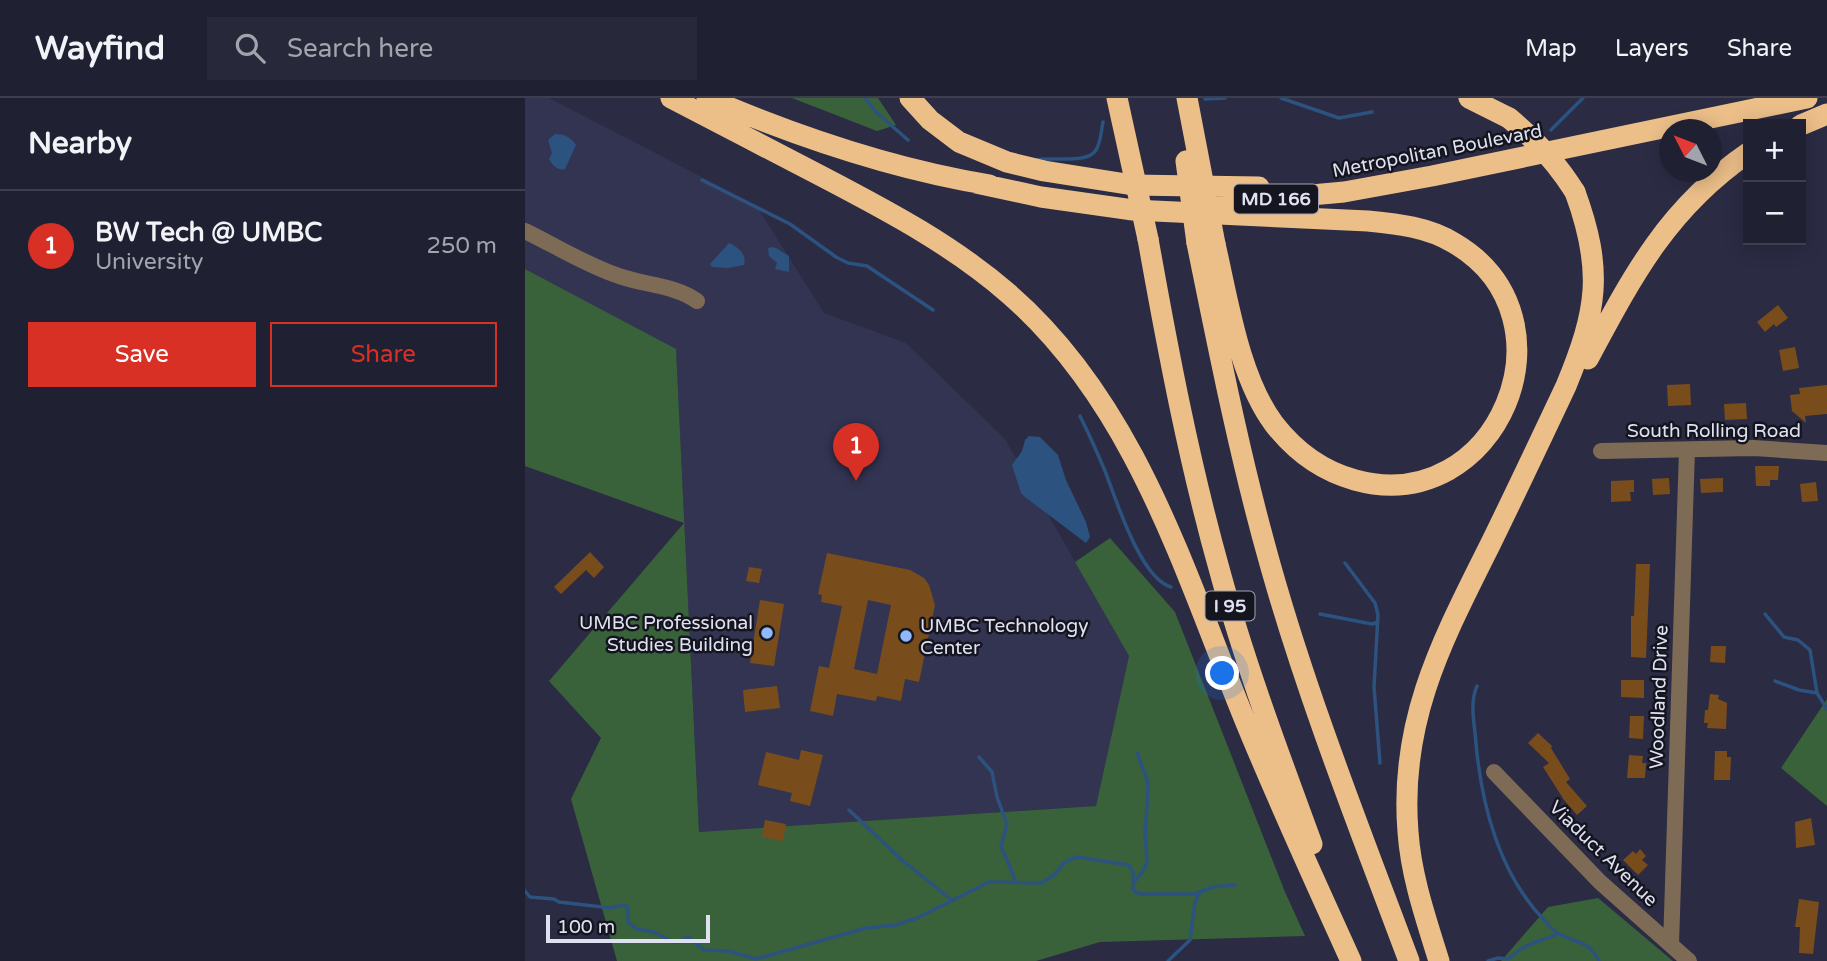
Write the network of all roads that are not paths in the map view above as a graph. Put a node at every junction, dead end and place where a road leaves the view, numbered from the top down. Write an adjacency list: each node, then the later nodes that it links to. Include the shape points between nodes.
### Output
1 (671, 98): 25 (highway, via 891,212 950,248 1011,296 1063,348 1116,424 1158,504 1271,785)
2 (707, 98): 14 (highway, Metropolitan Boulevard / MD 166, via 860,155)
3 (910, 98): 12 (highway, via 939,128 981,153 1044,172 1133,185 1268,187)
4 (1117, 98): 16 (highway, bridge)
5 (1128, 98): 16 (highway, I 95, bridge)
6 (1179, 98): 17 (highway, I 95, bridge)
7 (1188, 98): 17 (highway, bridge)
8 (1469, 98): 22 (highway, bridge, via 1509,118 1560,169 1575,192 1593,256 1592,311 1583,346)
9 (1807, 98): 12 (highway, Metropolitan Boulevard)
10 (1827, 114): 11 (highway)
11 (1806, 123)
12 (1572, 147): 14 (highway, Metropolitan Boulevard / MD 166, via 1345,192 1203,204 1041,194)
13 (1743, 157): 22 (highway, via 1706,185 1662,233 1624,291)
14 (976, 183): 17 (highway, via 1133,210 1368,221 1434,233 1478,261 1507,303 1515,328 1515,382 1491,433 1458,464 1396,485 1352,479 1309,458 1273,423 1261,403)
15 (525, 231): 18 (street, via 618,276 687,294)
16 (1148, 239): 25 (highway, I 95, via 1175,391 1220,573)
17 (1206, 243): 26 (highway, I 95, via 1240,452 1270,565 1299,661)
18 (697, 301)
19 (1687, 450): 20 (street, South Rolling Road); 21 (street, South Rolling Road); 24 (street, Woodland Drive)
20 (1601, 451)
21 (1827, 453)
22 (1517, 490): 27 (highway, via 1447,631 1413,731 1408,832 1413,870)
23 (1494, 772): 24 (street, Viaduct Avenue, via 1565,848)
24 (1671, 945): 28 (street, Viaduct Avenue)
25 (1353, 961)
26 (1409, 961)
27 (1439, 961)
28 (1689, 961)

